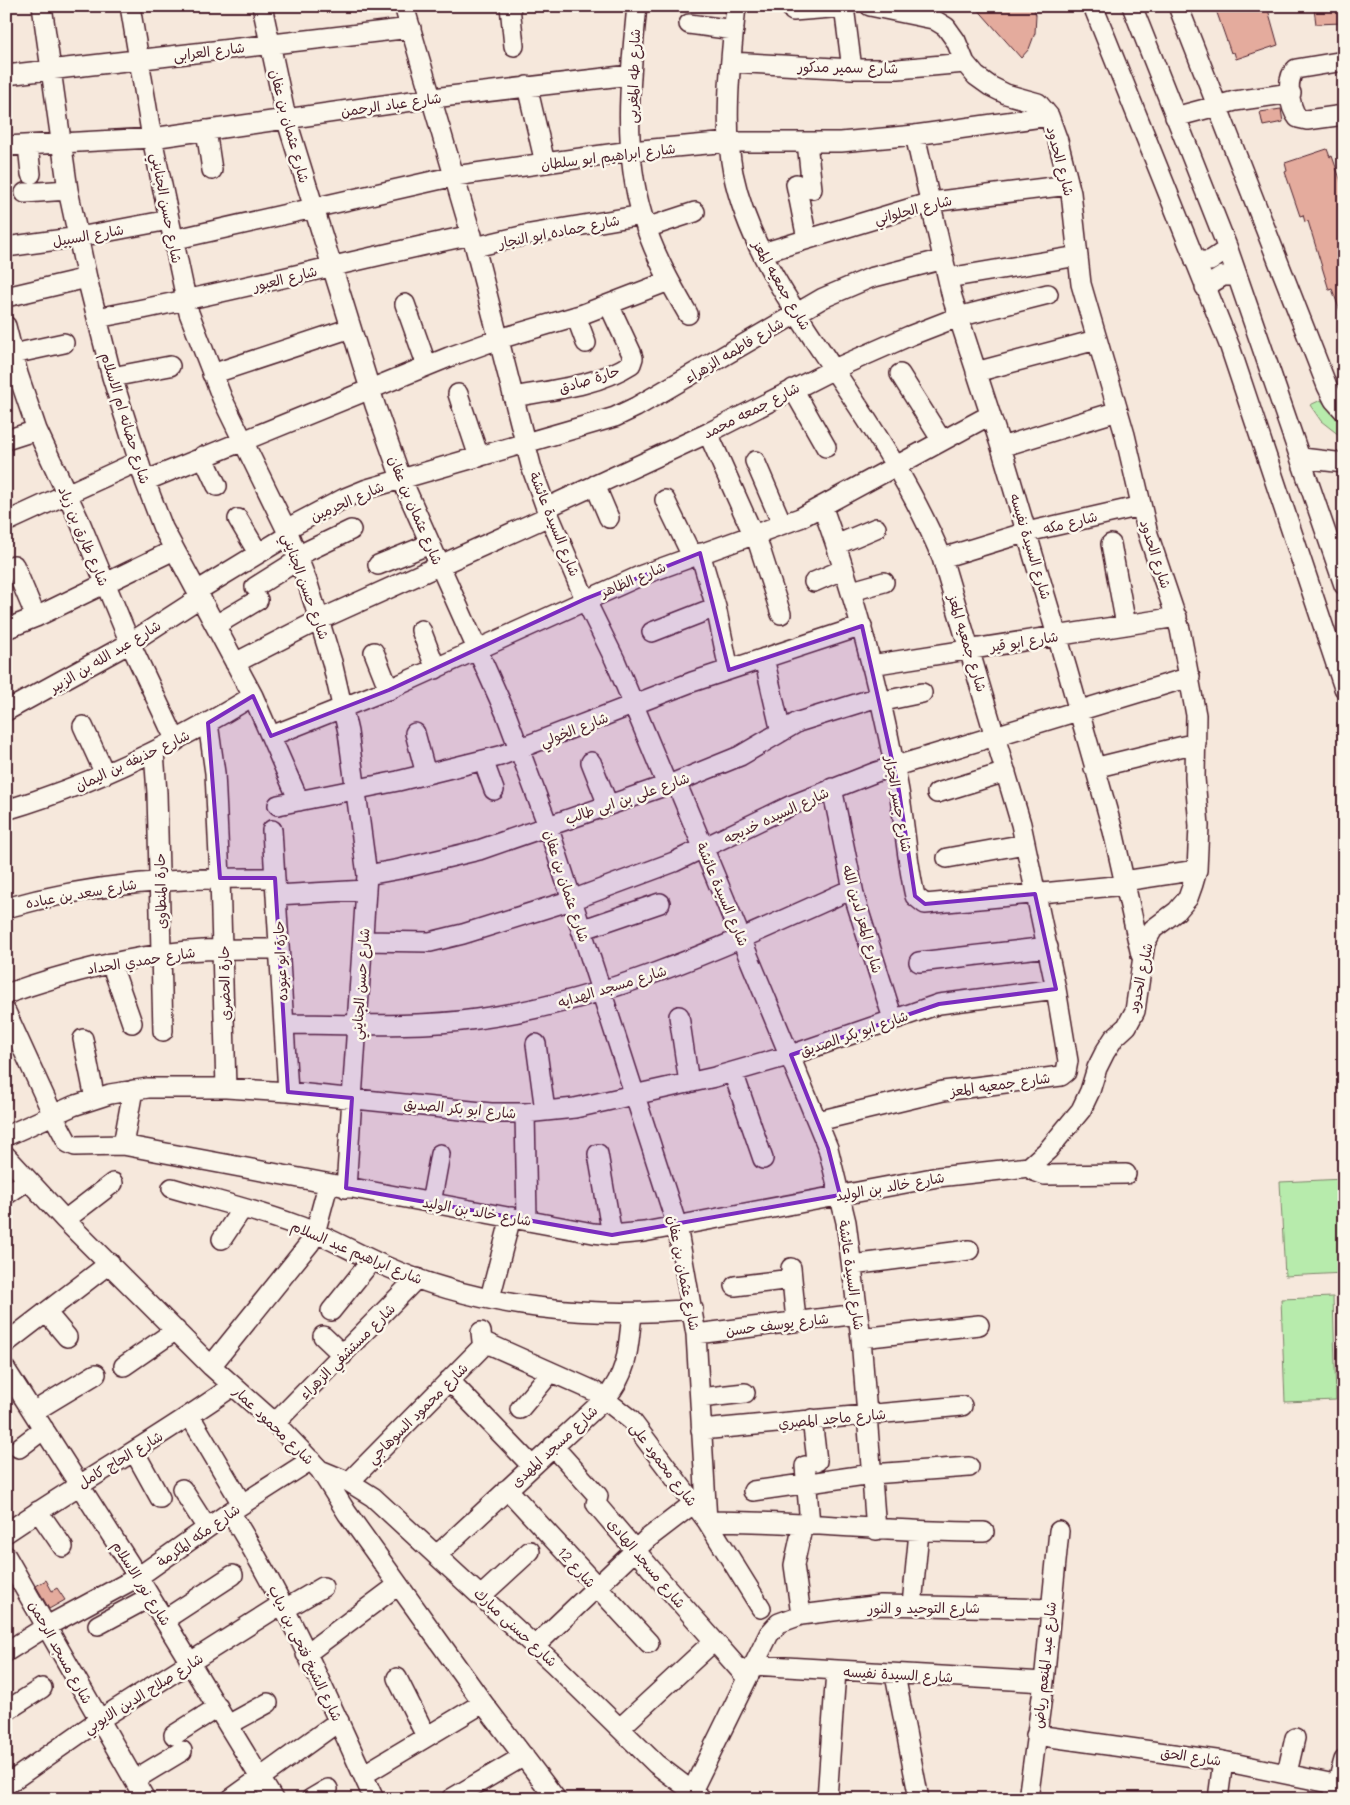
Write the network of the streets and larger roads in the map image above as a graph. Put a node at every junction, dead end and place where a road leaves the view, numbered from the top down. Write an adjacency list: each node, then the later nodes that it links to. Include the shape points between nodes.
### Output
1 (42, 6): 23 (street, شارع حضانه ام الاسلام)
2 (130, 6): 18 (street, شارع حسن الجنايني)
3 (262, 6): 16 (street, شارع عثمان بن عفان)
4 (404, 6): 14 (street, شارع السيدة عائشة)
5 (510, 6): 17 (street)
6 (637, 6): 25 (street, شارع طه المغربى)
7 (736, 6): 15 (street, شارع جمعيه المعز)
8 (870, 6): 21 (street, شارع الحدود, via 933,19 946,27 956,40)
9 (1094, 6): 64 (street)
10 (1132, 6): 32 (street)
11 (1178, 6): 29 (street)
12 (793, 11): 22 (street, via 844,7)
13 (689, 24): 15 (street)
14 (411, 28): 16 (street, شارع العرابى); 28 (street, شارع السيدة عائشة)
15 (734, 30): 20 (street, شارع جمعيه المعز)
16 (269, 44): 18 (street, شارع العرابى); 33 (street, شارع عثمان بن عفان)
17 (514, 46)
18 (138, 60): 23 (street, شارع العرابى); 36 (street, شارع حسن الجنايني)
19 (1344, 61): 27 (street, via 1296,69 1290,77)
20 (731, 62): 22 (street, شارع سمير مدكور); 37 (street, شارع جمعيه المعز)
21 (965, 63): 22 (street, شارع سمير مدكور); 31 (street, شارع الحدود, via 990,86 1038,103)
22 (852, 69)
23 (52, 71): 24 (street, شارع العرابى); 39 (street, شارع حضانه ام الاسلام)
24 (6, 75)
25 (630, 75): 26 (street, شارع عباد الرحمن); 42 (street, شارع طه المغربى)
26 (527, 86): 28 (street, شارع عباد الرحمن); 43 (street)
27 (1291, 93): 29 (street); 30 (street, via 1293,110 1302,120)
28 (432, 98): 33 (street, شارع عباد الرحمن); 46 (street, شارع السيدة عائشة)
29 (1218, 104): 32 (street); 101 (street, via 1327,386)
30 (1344, 115)
31 (1049, 116): 35 (street, شارع ابراهيم ابو سلطان); 47 (street, شارع الحدود)
32 (1175, 117): 60 (street)
33 (286, 118): 34 (street, شارع عباد الرحمن); 51 (street, شارع عثمان بن عفان)
34 (206, 130): 36 (street, شارع عباد الرحمن); 44 (street)
35 (916, 135): 38 (street, شارع ابراهيم ابو سلطان); 50 (street, شارع السيدة نفيسه)
36 (152, 138): 39 (street, شارع عباد الرحمن); 53 (street, شارع حسن الجنايني)
37 (729, 142): 38 (street, شارع ابراهيم ابو سلطان); 42 (street, شارع ابراهيم ابو سلطان); 61 (street, شارع جمعيه المعز, via 739,199)
38 (807, 142): 56 (street, via 804,186)
39 (61, 143): 40 (street, شارع عباد الرحمن); 48 (street, شارع حضانه ام الاسلام)
40 (28, 145): 41 (street, شارع عباد الرحمن); 45 (street)
41 (6, 146)
42 (631, 151): 43 (street, شارع ابراهيم ابو سلطان); 54 (street, شارع طه المغربى)
43 (545, 163): 46 (street, شارع ابراهيم ابو سلطان)
44 (212, 170)
45 (31, 174)
46 (455, 176): 51 (street, شارع ابراهيم ابو سلطان); 58 (street, شارع السيدة عائشة)
47 (1069, 185): 50 (street, شارع الحلواني); 62 (street, شارع الحدود)
48 (68, 190): 49 (street); 55 (street, شارع حضانه ام الاسلام)
49 (25, 193)
50 (931, 202): 56 (street, شارع الحلواني); 63 (street, شارع السيدة نفيسه)
51 (313, 208): 57 (street, شارع ابراهيم ابو سلطان); 65 (street, شارع عثمان بن عفان)
52 (695, 212): 54 (street, شارع حماده ابو النجار)
53 (169, 220): 55 (street, شارع السبيل); 57 (street, شارع حسن الجنايني)
54 (644, 222): 58 (street, شارع حماده ابو النجار); 69 (street, شارع طه المغربى)
55 (79, 237): 59 (street, شارع السبيل); 67 (street, شارع حضانه ام الاسلام)
56 (807, 239): 61 (street, شارع الحلواني)
57 (172, 240): 73 (street, شارع حسن الجنايني)
58 (473, 241): 65 (street, شارع العبور); 83 (street, شارع السيدة عائشة)
59 (6, 247)
60 (1228, 249): 64 (street, via 1210,261); 66 (street)
61 (762, 253): 76 (street, شارع جمعيه المعز)
62 (1078, 256): 68 (street); 84 (street, شارع الحدود, via 1081,284)
63 (944, 259): 68 (street, شارع السيدة نفيسه); 76 (street, شارع فاطمه الزهراء, via 870,278)
64 (1195, 262): 70 (street)
65 (332, 266): 73 (street, شارع العبور); 82 (street, شارع عثمان بن عفان)
66 (1237, 275): 70 (street, via 1223,276); 113 (street)
67 (87, 278): 72 (street); 80 (street, شارع حضانه ام الاسلام)
68 (948, 278): 79 (street, شارع السيدة نفيسه)
69 (669, 281): 75 (street); 77 (street, شارع طه المغربى)
70 (1206, 286): 177 (street, via 1230,347)
71 (1048, 294): 79 (street, شارع جمعه محمد)
72 (6, 297)
73 (187, 302): 80 (street, شارع العبور); 92 (street, شارع حسن الجنايني)
74 (405, 304): 89 (street)
75 (609, 305): 78 (street); 99 (street, حارة صادق, via 631,352 632,364 582,384)
76 (796, 312): 90 (street, شارع جمعيه المعز); 108 (street, شارع فاطمه الزهراء, via 636,407 592,424)
77 (688, 314)
78 (576, 316): 83 (street); 86 (street)
79 (958, 317): 90 (street, شارع جمعه محمد); 91 (street, شارع السيدة نفيسه)
80 (97, 318): 95 (street, شارع حضانه ام الاسلام)
81 (6, 326): 87 (street, شارع طارق بن زياد)
82 (351, 328): 92 (street); 96 (street, شارع عثمان بن عفان)
83 (499, 339): 89 (street); 99 (street, شارع السيدة عائشة)
84 (1096, 340): 91 (street); 100 (street, شارع الحدود)
85 (64, 343): 87 (street)
86 (586, 343)
87 (13, 354): 94 (street, شارع طارق بن زياد)
88 (170, 366): 95 (street)
89 (427, 366): 96 (street)
90 (834, 369): 97 (street, شارع جمعه محمد); 117 (street, شارع جمعيه المعز)
91 (976, 372): 102 (street, شارع السيدة نفيسه)
92 (212, 374): 106 (street, شارع حسن الجنايني)
93 (900, 374): 107 (street)
94 (12, 376): 103 (street, شارع طارق بن زياد)
95 (112, 377): 114 (street, شارع حضانه ام الاسلام)
96 (371, 389): 106 (street); 118 (street, شارع عثمان بن عفان)
97 (793, 389): 104 (street, شارع جمعه محمد); 109 (street)
98 (458, 394): 112 (street)
99 (513, 397): 108 (street, شارع السيدة عائشة)
100 (1118, 411): 110 (street); 124 (street, شارع الحدود)
101 (1344, 411)
102 (990, 415): 107 (street, شارع الظاهر); 110 (street, شارع السيدة نفيسه)
103 (37, 430): 105 (street); 122 (street, شارع طارق بن زياد)
104 (708, 432): 120 (street, شارع جمعه محمد); 135 (street)
105 (6, 440)
106 (241, 440): 111 (street); 133 (street, شارع حسن الجنايني)
107 (942, 441): 117 (street, شارع الظاهر)
108 (525, 443): 112 (street, شارع الحرمين); 126 (street, شارع السيدة عائشة)
109 (826, 447)
110 (1001, 447): 134 (street, شارع السيدة نفيسه)
111 (202, 456): 119 (street); 121 (street)
112 (479, 457): 118 (street, شارع الحرمين)
113 (1302, 458): 116 (street); 151 (street)
114 (139, 461): 119 (street, شارع حضانه ام الاسلام); 122 (street)
115 (756, 461): 130 (street)
116 (1344, 463)
117 (896, 467): 125 (street, شارع الظاهر); 143 (street, شارع جمعيه المعز, via 927,520)
118 (401, 478): 133 (street, شارع الحرمين, via 346,498); 136 (street, شارع عثمان بن عفان)
119 (145, 481): 139 (street, شارع حضانه ام الاسلام)
120 (595, 485): 126 (street, شارع جمعه محمد); 127 (street)
121 (217, 486)
122 (68, 494): 129 (street); 150 (street, شارع طارق بن زياد)
123 (665, 500): 141 (street)
124 (1141, 506): 134 (street, شارع مكه); 158 (street, شارع الحدود)
125 (822, 508): 130 (street, شارع الظاهر); 138 (street, شارع جسر الجزار)
126 (548, 512): 146 (street, شارع جمعه محمد); 154 (street, شارع السيدة عائشة)
127 (609, 518)
128 (238, 519): 140 (street)
129 (6, 522)
130 (782, 524): 135 (street, شارع الظاهر)
131 (876, 528): 138 (street)
132 (351, 530): 142 (street)
133 (287, 532): 140 (street, شارع الحرمين); 142 (street, شارع حسن الجنايني)
134 (1027, 532): 143 (street, شارع مكه); 166 (street, شارع السيدة نفيسه)
135 (754, 534): 141 (street, شارع الظاهر); 156 (street)
136 (430, 544): 145 (street); 146 (street, شارع عثمان بن عفان)
137 (1112, 544): 161 (street)
138 (836, 545): 147 (street, شارع جسر الجزار)
139 (174, 550): 150 (street); 153 (street, شارع حضانه ام الاسلام)
140 (258, 553): 153 (street, شارع الحرمين)
141 (696, 554): 154 (street, شارع الظاهر); 155 (street)
142 (298, 558): 159 (street, شارع حسن الجنايني); 160 (street)
143 (942, 558): 168 (street, شارع جمعيه المعز)
144 (14, 564): 157 (street)
145 (378, 565)
146 (439, 566): 159 (street, شارع جمعه محمد); 169 (street, شارع عثمان بن عفان)
147 (844, 569): 148 (street); 152 (street, شارع جسر الجزار)
148 (814, 582)
149 (884, 582): 152 (street)
150 (104, 584): 157 (street); 167 (street, شارع طارق بن زياد)
151 (1344, 585)
152 (852, 592): 162 (street, شارع جسر الجزار)
153 (199, 594): 160 (street, شارع حضانه ام الاسلام); 167 (street, شارع عبد الله بن الزبير)
154 (585, 599): 169 (street, شارع الظاهر); 182 (street, شارع السيدة عائشة)
155 (716, 607): 165 (street); 175 (street)
156 (781, 614)
157 (36, 617): 163 (street)
158 (1177, 617): 161 (street, شارع ابو قير); 176 (street, شارع الحدود)
159 (319, 620): 172 (street, شارع جمعه محمد); 183 (street, شارع حسن الجنايني)
160 (216, 625): 172 (street, شارع حضانه ام الاسلام)
161 (1126, 625): 166 (street, شارع ابو قير)
162 (862, 626): 171 (street, شارع الخولي); 173 (street, شارع جسر الجزار)
163 (6, 629)
164 (421, 630): 174 (street)
165 (652, 632)
166 (1058, 635): 168 (street, شارع ابو قير); 184 (street, شارع السيدة نفيسه)
167 (130, 643): 185 (street, شارع عبد الله بن الزبير); 192 (street, شارع طارق بن زياد)
168 (970, 649): 173 (street, شارع ابو قير); 190 (street, شارع جمعيه المعز)
169 (477, 650): 174 (street, شارع الظاهر); 194 (street, شارع عثمان بن عفان)
170 (374, 652): 178 (street)
171 (764, 658): 175 (street, شارع الخولي); 188 (street)
172 (235, 663): 180 (street, شارع حضانه ام الاسلام)
173 (871, 665): 181 (street, شارع جسر الجزار)
174 (436, 669): 178 (street, شارع الظاهر)
175 (729, 670): 182 (street, شارع الخولي)
176 (1190, 677): 184 (street, شارع السيده خديجه); 193 (street, شارع الحدود)
177 (1344, 688)
178 (389, 690): 183 (street, شارع الظاهر)
179 (922, 694): 181 (street, شارع على بن ابى طالب)
180 (253, 696): 186 (street, شارع حذيفه بن اليمان); 191 (street, شارع حضانه ام الاسلام)
181 (879, 699): 188 (street, شارع على بن ابى طالب, via 812,716); 198 (street, شارع جسر الجزار)
182 (635, 706): 194 (street, شارع الخولي); 203 (street, شارع السيدة عائشة)
183 (344, 708): 191 (street, شارع الظاهر); 205 (street, شارع حسن الجنايني)
184 (1078, 710): 190 (street, شارع السيده خديجه); 199 (street, شارع السيدة نفيسه)
185 (6, 711)
186 (208, 723): 192 (street, شارع حذيفه بن اليمان); 218 (street, via 214,766)
187 (83, 726): 201 (street)
188 (781, 732): 203 (street, شارع على بن ابى طالب, via 740,756)
189 (415, 733): 202 (street)
190 (995, 735): 198 (street, شارع السيده خديجه); 200 (street, شارع جمعيه المعز)
191 (271, 736): 208 (street, شارع حضانه ام الاسلام)
192 (176, 741): 195 (street, شارع حذيفه بن اليمان)
193 (1196, 742): 199 (street); 217 (street, شارع الحدود)
194 (520, 749): 196 (street, شارع الخولي); 212 (street, شارع عثمان بن عفان)
195 (154, 752): 201 (street, شارع حذيفه بن اليمان); 219 (street, حارة المنطاوى)
196 (483, 760): 202 (street, شارع الخولي); 206 (street)
197 (591, 762): 210 (street)
198 (894, 767): 204 (street, شارع السيده خديجه); 224 (street, شارع جسر الجزار, via 915,896 924,904 936,904)
199 (1094, 768): 221 (street, شارع السيدة نفيسه)
200 (1006, 772): 207 (street); 214 (street, شارع جمعيه المعز)
201 (105, 774): 211 (street, شارع حذيفه بن اليمان)
202 (426, 774): 205 (street, شارع الخولي)
203 (672, 784): 210 (street, شارع على بن ابى طالب); 215 (street, شارع السيدة عائشة)
204 (832, 788): 215 (street, شارع السيده خديجه); 223 (street, شارع المعز لدين الله)
205 (357, 789): 208 (street, شارع الخولي); 220 (street, شارع حسن الجنايني)
206 (494, 790)
207 (937, 793)
208 (299, 801): 209 (street, شارع الخولي)
209 (278, 805)
210 (608, 806): 212 (street, شارع على بن ابى طالب)
211 (6, 810)
212 (548, 826): 220 (street, شارع على بن ابى طالب, via 478,850 400,869); 225 (street, شارع عثمان بن عفان)
213 (272, 830): 222 (street, حارة ابو عبوده)
214 (1025, 844): 216 (street); 224 (street, شارع جمعيه المعز)
215 (703, 848): 225 (street, شارع السيده خديجه); 229 (street, شارع السيدة عائشة)
216 (947, 858)
217 (1197, 870): 221 (street, شارع جسر الجزار); 235 (street, شارع الحدود, via 1188,898 1153,929 1145,943)
218 (220, 878): 219 (street, شارع سعد بن عباده); 222 (street, شارع سعد بن عباده); 232 (street, حارة الحضرى)
219 (160, 880): 227 (street, شارع سعد بن عباده, via 62,894); 234 (street, حارة المنطاوى)
220 (367, 882): 222 (street, شارع على بن ابى طالب); 230 (street, شارع حسن الجنايني)
221 (1125, 883): 224 (street, شارع جسر الجزار); 235 (street, شارع السيدة نفيسه)
222 (276, 887): 233 (street, حارة ابو عبوده)
223 (852, 889): 229 (street, شارع مسجد الهدايه); 243 (street, شارع المعز لدين الله)
224 (1035, 894): 231 (street, شارع جمعيه المعز)
225 (572, 900): 228 (street, شارع عثمان بن عفان); 230 (street, شارع السيده خديجه, via 430,942)
226 (660, 903): 228 (street)
227 (6, 908)
228 (581, 930): 239 (street, شارع عثمان بن عفان)
229 (742, 939): 239 (street, شارع مسجد الهدايه, via 665,970); 250 (street, شارع السيدة عائشة)
230 (363, 941): 246 (street, شارع حسن الجنايني)
231 (1048, 947): 236 (street); 238 (street, شارع جمعيه المعز)
232 (223, 949): 233 (street, شارع حمدي الحداد); 234 (street, شارع حمدي الحداد); 253 (street, حارة الحضرى)
233 (279, 949): 245 (street, حارة ابو عبوده)
234 (160, 954): 237 (street, شارع حمدي الحداد); 247 (street, حارة المنطاوى)
235 (1142, 959): 269 (street, شارع الحدود, via 1135,1011 1127,1026 1105,1052 1080,1110 1048,1150)
236 (919, 962)
237 (112, 963): 240 (street, شارع حمدي الحداد); 244 (street)
238 (1056, 989): 243 (street, شارع ابو بكر الصديق, via 939,1004); 262 (street, شارع جمعيه المعز, via 1068,1067 1061,1076 949,1090)
239 (601, 990): 246 (street, شارع مسجد الهدايه, via 521,1012 478,1019 429,1024); 256 (street, شارع عثمان بن عفان)
240 (6, 994)
241 (6, 1012): 261 (street, شارع خالد بن الوليد)
242 (679, 1016): 252 (street)
243 (893, 1019): 250 (street, شارع ابو بكر الصديق)
244 (132, 1023)
245 (284, 1024): 246 (street, شارع مسجد الهدايه); 255 (street, حارة ابو عبوده)
246 (357, 1024): 257 (street, شارع حسن الجنايني)
247 (163, 1031)
248 (83, 1039): 258 (street)
249 (536, 1044): 259 (street)
250 (790, 1055): 251 (street, شارع ابو بكر الصديق); 262 (street, شارع السيدة عائشة)
251 (733, 1072): 252 (street, شارع ابو بكر الصديق); 268 (street)
252 (689, 1083): 256 (street, شارع ابو بكر الصديق)
253 (226, 1088): 254 (street, شارع ابو بكر الصديق); 255 (street, شارع ابو بكر الصديق)
254 (133, 1090): 258 (street, شارع ابو بكر الصديق); 264 (street)
255 (288, 1092): 257 (street, شارع ابو بكر الصديق)
256 (636, 1095): 259 (street, شارع ابو بكر الصديق); 281 (street, شارع عثمان بن عفان)
257 (352, 1098): 260 (street, شارع ابو بكر الصديق, via 491,1113); 273 (street, شارع حسن الجنايني)
258 (95, 1099): 261 (street, شارع ابو بكر الصديق)
259 (545, 1111): 260 (street, شارع ابو بكر الصديق)
260 (525, 1113): 279 (street)
261 (53, 1115): 263 (street, شارع ابو بكر الصديق); 264 (street, شارع خالد بن الوليد, via 68,1144)
262 (818, 1121): 276 (street, شارع السيدة عائشة)
263 (6, 1136)
264 (123, 1145): 273 (street, شارع خالد بن الوليد)
265 (440, 1154): 277 (street)
266 (598, 1154): 283 (street)
267 (6, 1156): 271 (street, شارع محمود عمار)
268 (763, 1159)
269 (1029, 1166): 270 (street, via 1045,1175); 276 (street, شارع خالد بن الوليد, via 978,1170)
270 (1126, 1174)
271 (28, 1180): 275 (street); 280 (street, شارع محمود عمار)
272 (113, 1183): 280 (street)
273 (337, 1187): 277 (street, شارع خالد بن الوليد); 282 (street, شارع حسن الجنايني)
274 (172, 1188): 278 (street, شارع ابراهيم عبد السلام)
275 (6, 1195)
276 (840, 1195): 281 (street, شارع خالد بن الوليد); 288 (street, شارع السيدة عائشة)
277 (431, 1203): 279 (street, شارع خالد بن الوليد)
278 (242, 1209): 282 (street, شارع ابراهيم عبد السلام); 284 (street)
279 (519, 1218): 283 (street, شارع خالد بن الوليد); 291 (street)
280 (65, 1220): 287 (street, شارع محمود عمار)
281 (677, 1226): 283 (street, شارع خالد بن الوليد); 292 (street, شارع عثمان بن عفان)
282 (315, 1233): 286 (street, شارع ابراهيم عبد السلام); 308 (street, شارع حسن الجنايني, via 303,1253)
283 (612, 1234)
284 (222, 1239)
285 (969, 1250): 288 (street)
286 (372, 1260): 289 (street, شارع ابراهيم عبد السلام); 293 (street)
287 (110, 1263): 294 (street); 299 (street, شارع محمود عمار)
288 (852, 1265): 296 (street, شارع السيدة عائشة)
289 (417, 1278): 291 (street, شارع ابراهيم عبد السلام); 306 (street, شارع مستشفي الزهراء)
290 (735, 1286): 297 (street, via 791,1274)
291 (490, 1298): 295 (street, شارع ابراهيم عبد السلام, via 569,1310)
292 (693, 1309): 295 (street, شارع ابراهيم عبد السلام); 300 (street, شارع عثمان بن عفان)
293 (331, 1311)
294 (46, 1312): 302 (street); 305 (street)
295 (632, 1314): 315 (street, شارع مسجد المهدى, via 624,1366 618,1384)
296 (858, 1314): 297 (street, شارع يوسف حسن); 304 (street, شارع السيدة عائشة)
297 (796, 1322): 300 (street, شارع يوسف حسن)
298 (979, 1326): 304 (street)
299 (176, 1330): 307 (street); 308 (street, شارع محمود عمار)
300 (696, 1334): 316 (street, شارع عثمان بن عفان)
301 (323, 1336): 306 (street)
302 (67, 1337)
303 (484, 1338): 310 (street, شارع محمود على); 312 (street, شارع محمود السوهاجي)
304 (861, 1338): 320 (street, شارع السيدة عائشة)
305 (6, 1343)
306 (343, 1355): 323 (street, شارع مستشفي الزهراء)
307 (124, 1366)
308 (211, 1366): 313 (street, شارع محمود عمار)
309 (6, 1370): 319 (street, شارع نور الاسلام)
310 (551, 1372): 315 (street, شارع محمود على); 318 (street)
311 (96, 1374): 319 (street)
312 (449, 1380): 330 (street); 334 (street, شارع محمود السوهاجي)
313 (233, 1386): 321 (street, شارع الحاج كامل); 323 (street, شارع محمود عمار)
314 (745, 1394): 316 (street)
315 (606, 1398): 326 (street, شارع مسجد المهدى); 340 (street, شارع محمود على, via 646,1437)
316 (700, 1398): 325 (street, شارع عثمان بن عفان)
317 (962, 1406): 320 (street, شارع ماجد المصري)
318 (520, 1409)
319 (33, 1412): 324 (street, شارع نور الاسلام)
320 (868, 1414): 322 (street, شارع ماجد المصري); 333 (street, شارع السيدة عائشة)
321 (190, 1416): 328 (street, شارع الحاج كامل); 341 (street)
322 (812, 1420): 325 (street, شارع ماجد المصري); 332 (street)
323 (275, 1423): 329 (street, شارع محمود عمار)
324 (44, 1429): 327 (street); 335 (street, شارع نور الاسلام)
325 (701, 1430): 343 (street, شارع عثمان بن عفان)
326 (553, 1446): 330 (street, شارع مسجد المهدى); 352 (street, شارع مسجد الهادى, via 598,1496 596,1504)
327 (19, 1448)
328 (134, 1450): 335 (street, شارع الحاج كامل); 339 (street)
329 (315, 1465): 334 (street, شارع حسنى مبارك); 341 (street, شارع مكه المكرمة); 359 (street, شارع محمود عمار)
330 (532, 1466): 337 (street, شارع مسجد المهدى)
331 (969, 1466): 333 (street)
332 (810, 1470): 333 (street); 338 (street); 344 (street)
333 (872, 1474): 346 (street, شارع السيدة عائشة)
334 (349, 1482): 354 (street, شارع حسنى مبارك, via 373,1497)
335 (79, 1484): 342 (street, شارع الحاج كامل); 357 (street, شارع نور الاسلام)
336 (182, 1489): 345 (street)
337 (507, 1489): 354 (street, شارع مسجد المهدى); 361 (street, شارع 12)
338 (753, 1491)
339 (160, 1498)
340 (694, 1503): 343 (street, شارع محمود على); 352 (street)
341 (236, 1508): 345 (street, شارع مكه المكرمة); 365 (street, شارع الشيخ فتحى بن دياب)
342 (38, 1511): 348 (street, شارع الحاج كامل); 351 (street)
343 (707, 1521): 344 (street); 366 (street, شارع محمود على)
344 (807, 1524): 346 (street); 368 (street, via 794,1565)
345 (207, 1528): 357 (street, شارع مكه المكرمة)
346 (876, 1530): 349 (street)
347 (1059, 1531): 367 (street, شارع عبد المنعم رياض)
348 (6, 1532)
349 (919, 1532): 350 (street); 364 (street)
350 (984, 1532)
351 (63, 1547)
352 (635, 1550): 361 (street); 372 (street, شارع مسجد الهادى)
353 (530, 1551): 362 (street)
354 (437, 1555): 362 (street, شارع حسنى مبارك)
355 (6, 1556): 358 (street, شارع مسجد الرحمن)
356 (233, 1575): 369 (street)
357 (138, 1576): 363 (street, شارع نور الاسلام); 371 (street, شارع مكه المكرمة)
358 (11, 1577): 371 (street, شارع مسجد الرحمن)
359 (398, 1585): 376 (street); 385 (street, شارع محمود عمار)
360 (323, 1587): 365 (street, شارع صلاح الدين الايوبي)
361 (596, 1588): 373 (street, شارع 12); 374 (street)
362 (482, 1595): 374 (street, شارع حسنى مبارك)
363 (150, 1597): 369 (street, شارع نور الاسلام); 370 (street)
364 (912, 1605): 367 (street, شارع التوحيد و النور); 368 (street, شارع التوحيد و النور, via 882,1605)
365 (283, 1606): 376 (street, شارع الشيخ فتحى بن دياب); 377 (street, شارع صلاح الدين الايوبي)
366 (761, 1608)
367 (1051, 1609): 382 (street, شارع عبد المنعم رياض)
368 (801, 1615): 379 (street, شارع التوحيد و النور, via 779,1623 768,1634)
369 (164, 1620): 377 (street, شارع نور الاسلام)
370 (98, 1625)
371 (47, 1626): 375 (street, شارع مكه المكرمة); 388 (street, شارع مسجد الرحمن)
372 (714, 1641): 379 (street, شارع مسجد الهادى); 391 (street)
373 (648, 1643)
374 (535, 1646): 391 (street, شارع حسنى مبارك)
375 (6, 1652)
376 (306, 1654): 389 (street, شارع الشيخ فتحى بن دياب)
377 (191, 1663): 386 (street, شارع نور الاسلام); 388 (street, شارع صلاح الدين الايوبي)
378 (836, 1671): 379 (street, شارع السيدة نفيسه); 380 (street, شارع السيدة نفيسه); 413 (street)
379 (750, 1672): 405 (street, شارع التوحيد و النور)
380 (895, 1675): 382 (street, شارع السيدة نفيسه); 414 (street)
381 (397, 1678): 393 (street)
382 (1044, 1682): 392 (street, شارع عبد المنعم رياض)
383 (42, 1688): 387 (street)
384 (268, 1703): 390 (street)
385 (483, 1703): 393 (street); 395 (street, شارع محمود عمار)
386 (218, 1707): 390 (street, شارع نور الاسلام); 401 (street)
387 (6, 1711)
388 (99, 1720): 401 (street, شارع مسجد الرحمن); 402 (street, شارع صلاح الدين الايوبي)
389 (339, 1721): 399 (street, شارع الشيخ فتحى بن دياب); 400 (street)
390 (228, 1725): 400 (street, شارع نور الاسلام)
391 (620, 1728): 405 (street, شارع حسنى مبارك)
392 (1036, 1735): 396 (street, شارع الحق); 415 (street, شارع عبد المنعم رياض)
393 (426, 1736): 399 (street)
394 (1295, 1738): 398 (street)
395 (524, 1756): 411 (street); 412 (street, شارع محمود عمار)
396 (1223, 1760): 398 (street, شارع الحق); 416 (street)
397 (1344, 1760): 404 (street)
398 (1287, 1772): 404 (street, شارع الحق)
399 (363, 1775): 410 (street, شارع الشيخ فتحى بن دياب)
400 (260, 1777): 407 (street); 408 (street, شارع نور الاسلام)
401 (134, 1780): 406 (street, شارع مسجد الرحمن)
402 (6, 1785)
403 (328, 1789): 409 (street)
404 (1338, 1790)
405 (690, 1794)
406 (145, 1799)
407 (230, 1799)
408 (273, 1799)
409 (311, 1799)
410 (374, 1799)
411 (451, 1799)
412 (556, 1799)
413 (827, 1799)
414 (919, 1799)
415 (1028, 1799)
416 (1218, 1799)

